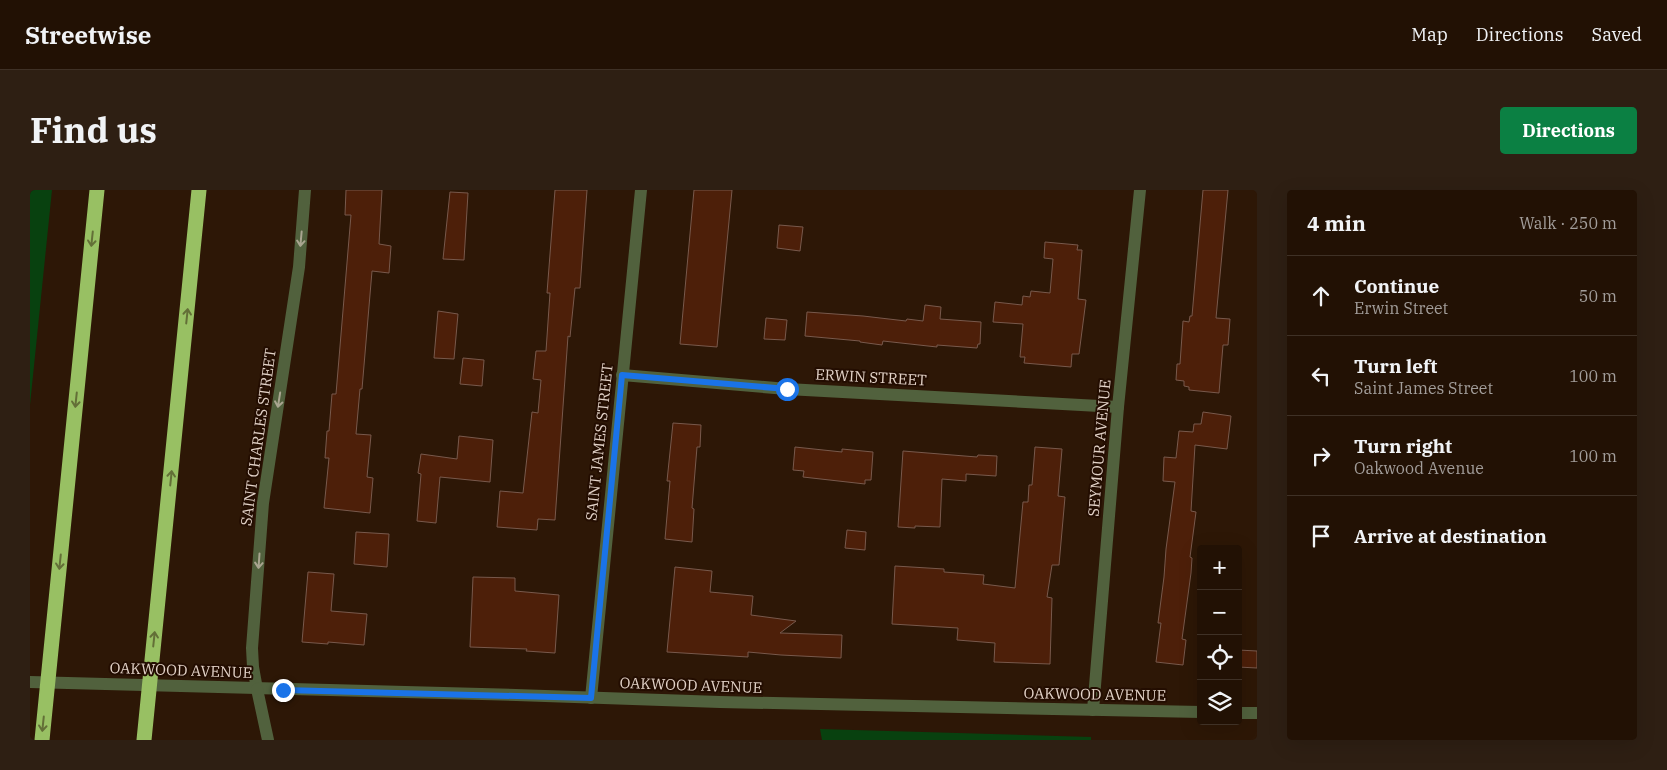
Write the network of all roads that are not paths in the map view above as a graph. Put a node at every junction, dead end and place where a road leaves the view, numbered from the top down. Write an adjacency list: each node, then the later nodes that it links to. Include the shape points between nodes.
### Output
1 (97, 190): 15 (highway, one-way to 15)
2 (200, 190): 16 (highway, one-way to 2)
3 (305, 190): 9 (street, SAINT CHARLES STREET, one-way to 9, via 299,267 263,503 252,648)
4 (641, 190): 6 (street, SAINT JAMES STREET)
5 (1140, 190): 7 (street, SEYMOUR AVENUE)
6 (622, 375): 7 (street, ERWIN STREET, via 787,389); 10 (street, SAINT JAMES STREET)
7 (1118, 407): 11 (street, SEYMOUR AVENUE)
8 (30, 682): 9 (street, OAKWOOD AVENUE)
9 (257, 689): 10 (street, OAKWOOD AVENUE); 17 (street, SAINT CHARLES STREET)
10 (591, 698): 11 (street, OAKWOOD AVENUE)
11 (1093, 710): 12 (street, OAKWOOD AVENUE)
12 (1197, 712)
13 (1242, 712): 14 (street)
14 (1257, 713)
15 (42, 740)
16 (144, 740)
17 (268, 740)

